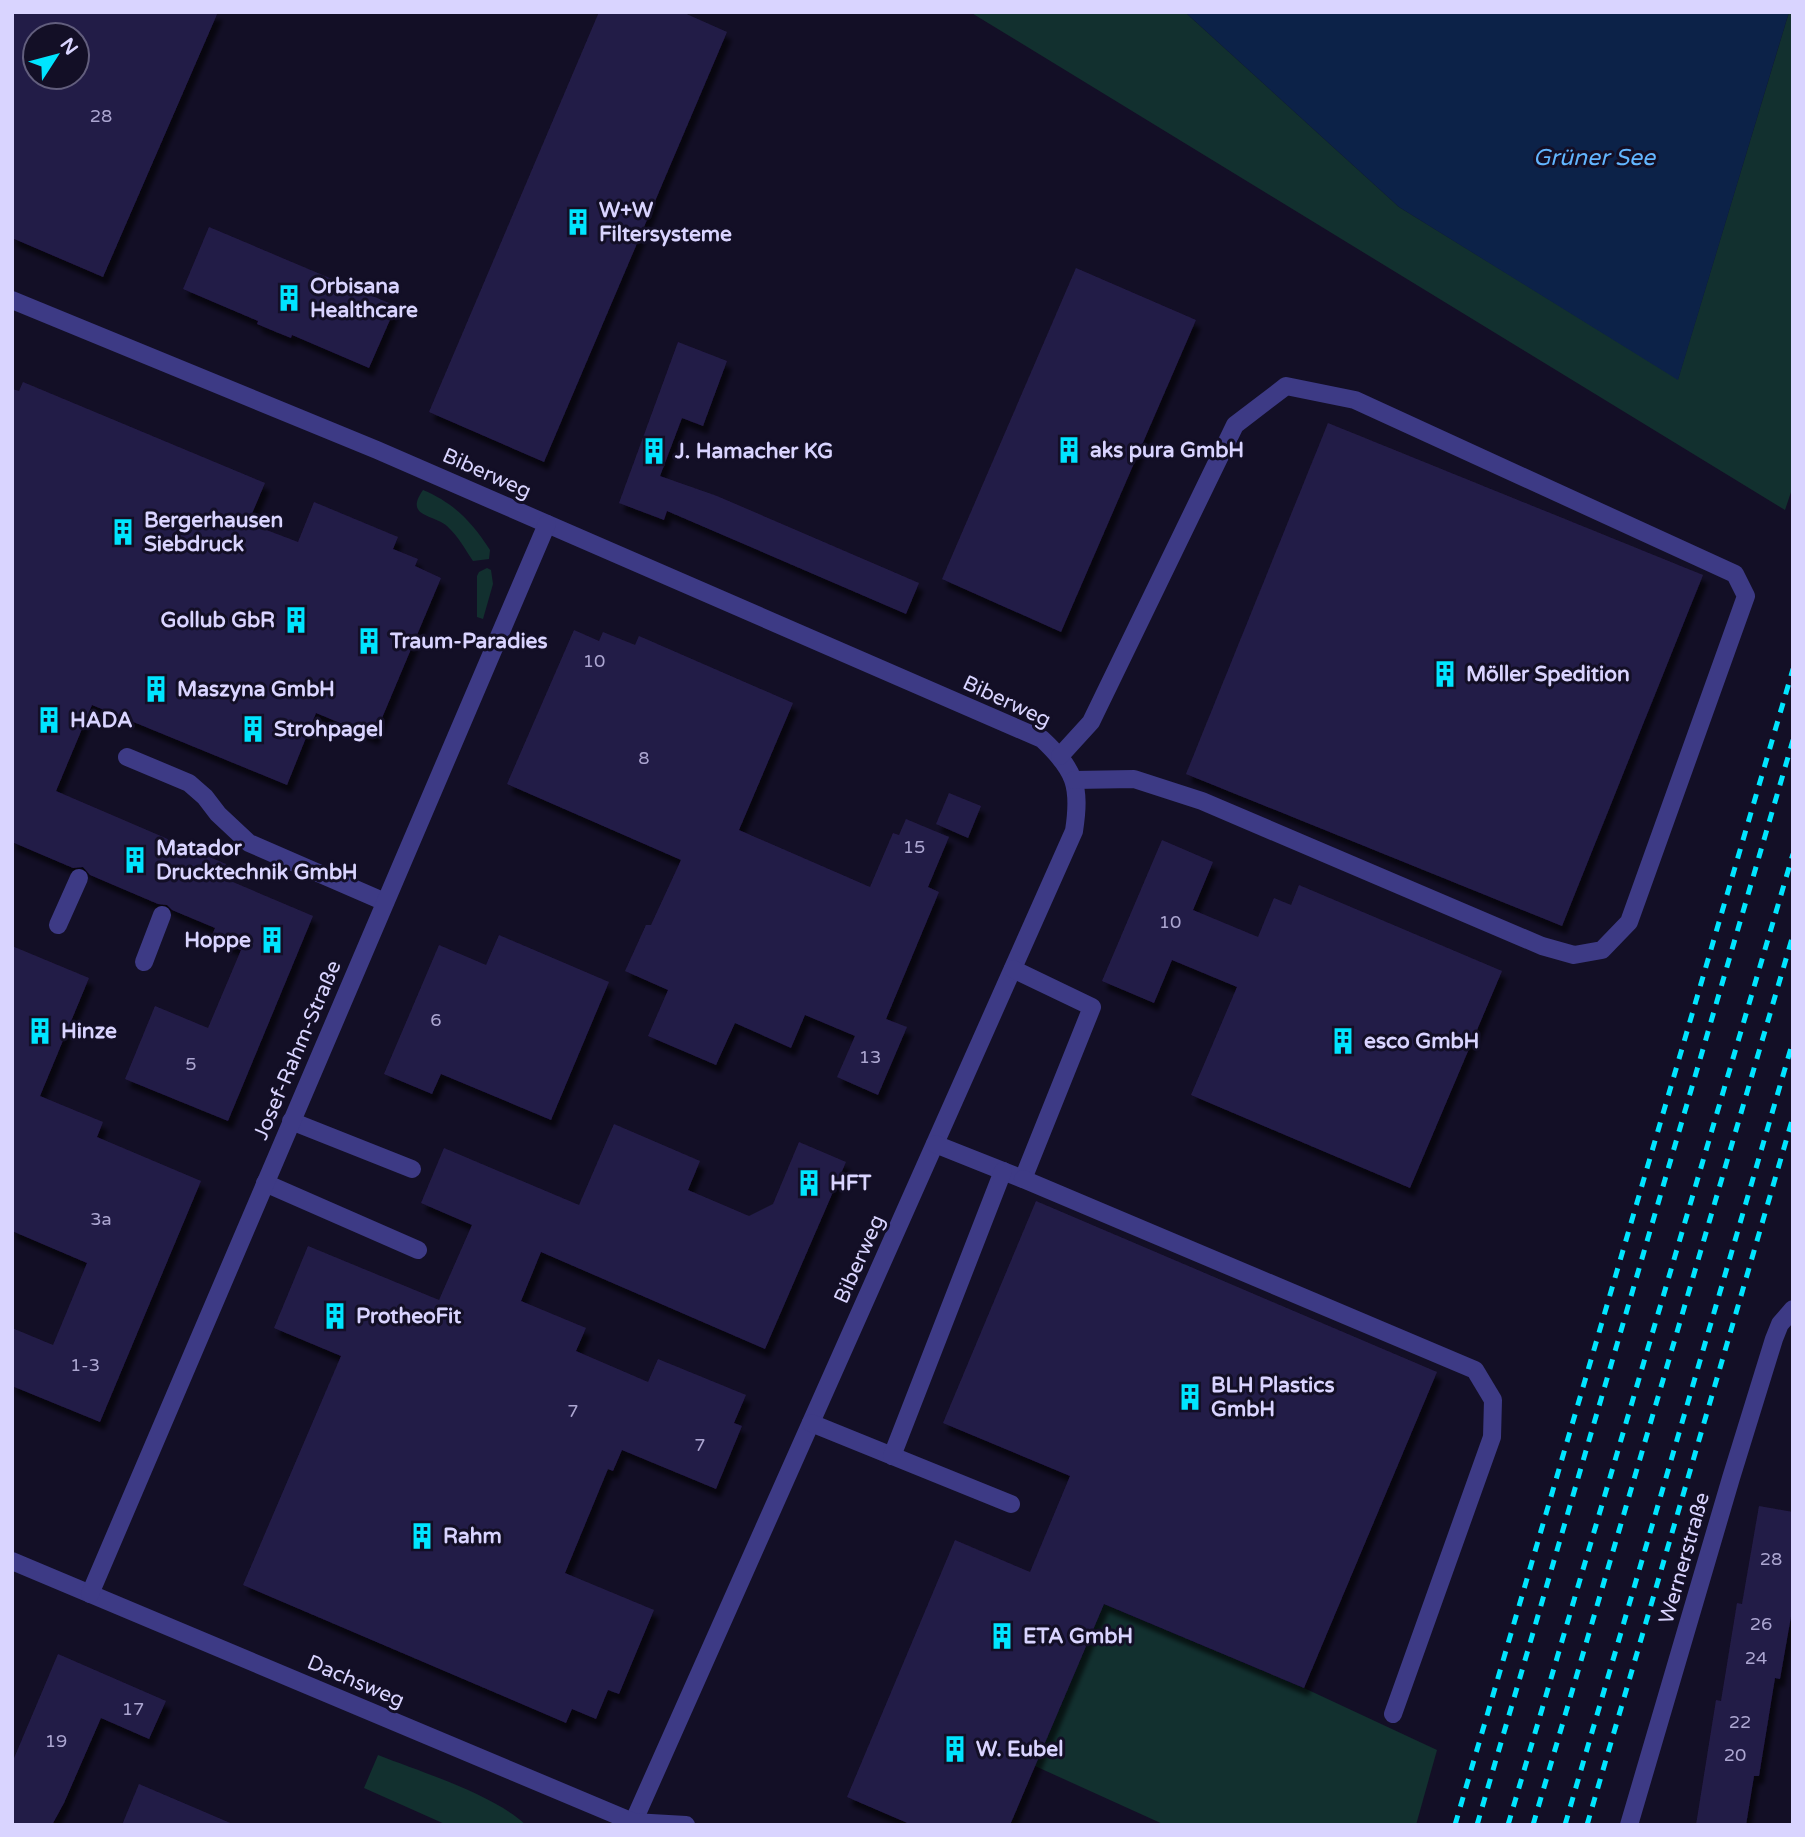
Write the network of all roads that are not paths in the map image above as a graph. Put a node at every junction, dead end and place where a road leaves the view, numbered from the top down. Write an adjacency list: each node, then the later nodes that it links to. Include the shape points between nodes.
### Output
1 (12, 300): 2 (street, Biberweg)
2 (547, 524): 3 (street, Biberweg, via 1042,740); 7 (street, Josef-Rahm-Straße)
3 (1060, 756): 5 (street, Biberweg); 5 (street, via 1091,722 1236,425 1286,386 1355,400 1735,574 1746,596 1629,922 1602,950 1574,956 1542,946 1202,801 1154,785 1135,779)
4 (127, 757): 7 (street, via 189,783 249,842)
5 (1074, 780): 11 (street, Biberweg, via 1078,805 1074,831)
6 (79, 878): 9 (street)
7 (385, 902): 12 (street, Josef-Rahm-Straße)
8 (162, 915): 10 (street)
9 (58, 925)
10 (144, 962)
11 (1013, 970): 13 (street, Biberweg); 16 (street, via 1092,1007)
12 (291, 1121): 14 (street); 17 (street, Josef-Rahm-Straße)
13 (935, 1144): 15 (street); 20 (street, Biberweg)
14 (412, 1169)
15 (1003, 1171): 16 (street); 21 (street)
16 (1023, 1179): 25 (street, via 1475,1370 1493,1400 1492,1437)
17 (265, 1183): 18 (street); 24 (street, Josef-Rahm-Straße)
18 (418, 1250)
19 (1793, 1309): 28 (street, Wernerstraße, via 1774,1339)
20 (811, 1423): 21 (street); 26 (street, Biberweg)
21 (892, 1456): 22 (street)
22 (1012, 1504)
23 (12, 1561): 24 (street, Dachsweg)
24 (90, 1594): 26 (street, Dachsweg)
25 (1393, 1714)
26 (633, 1823): 27 (street, Dachsweg)
27 (686, 1825)
28 (1629, 1825)

